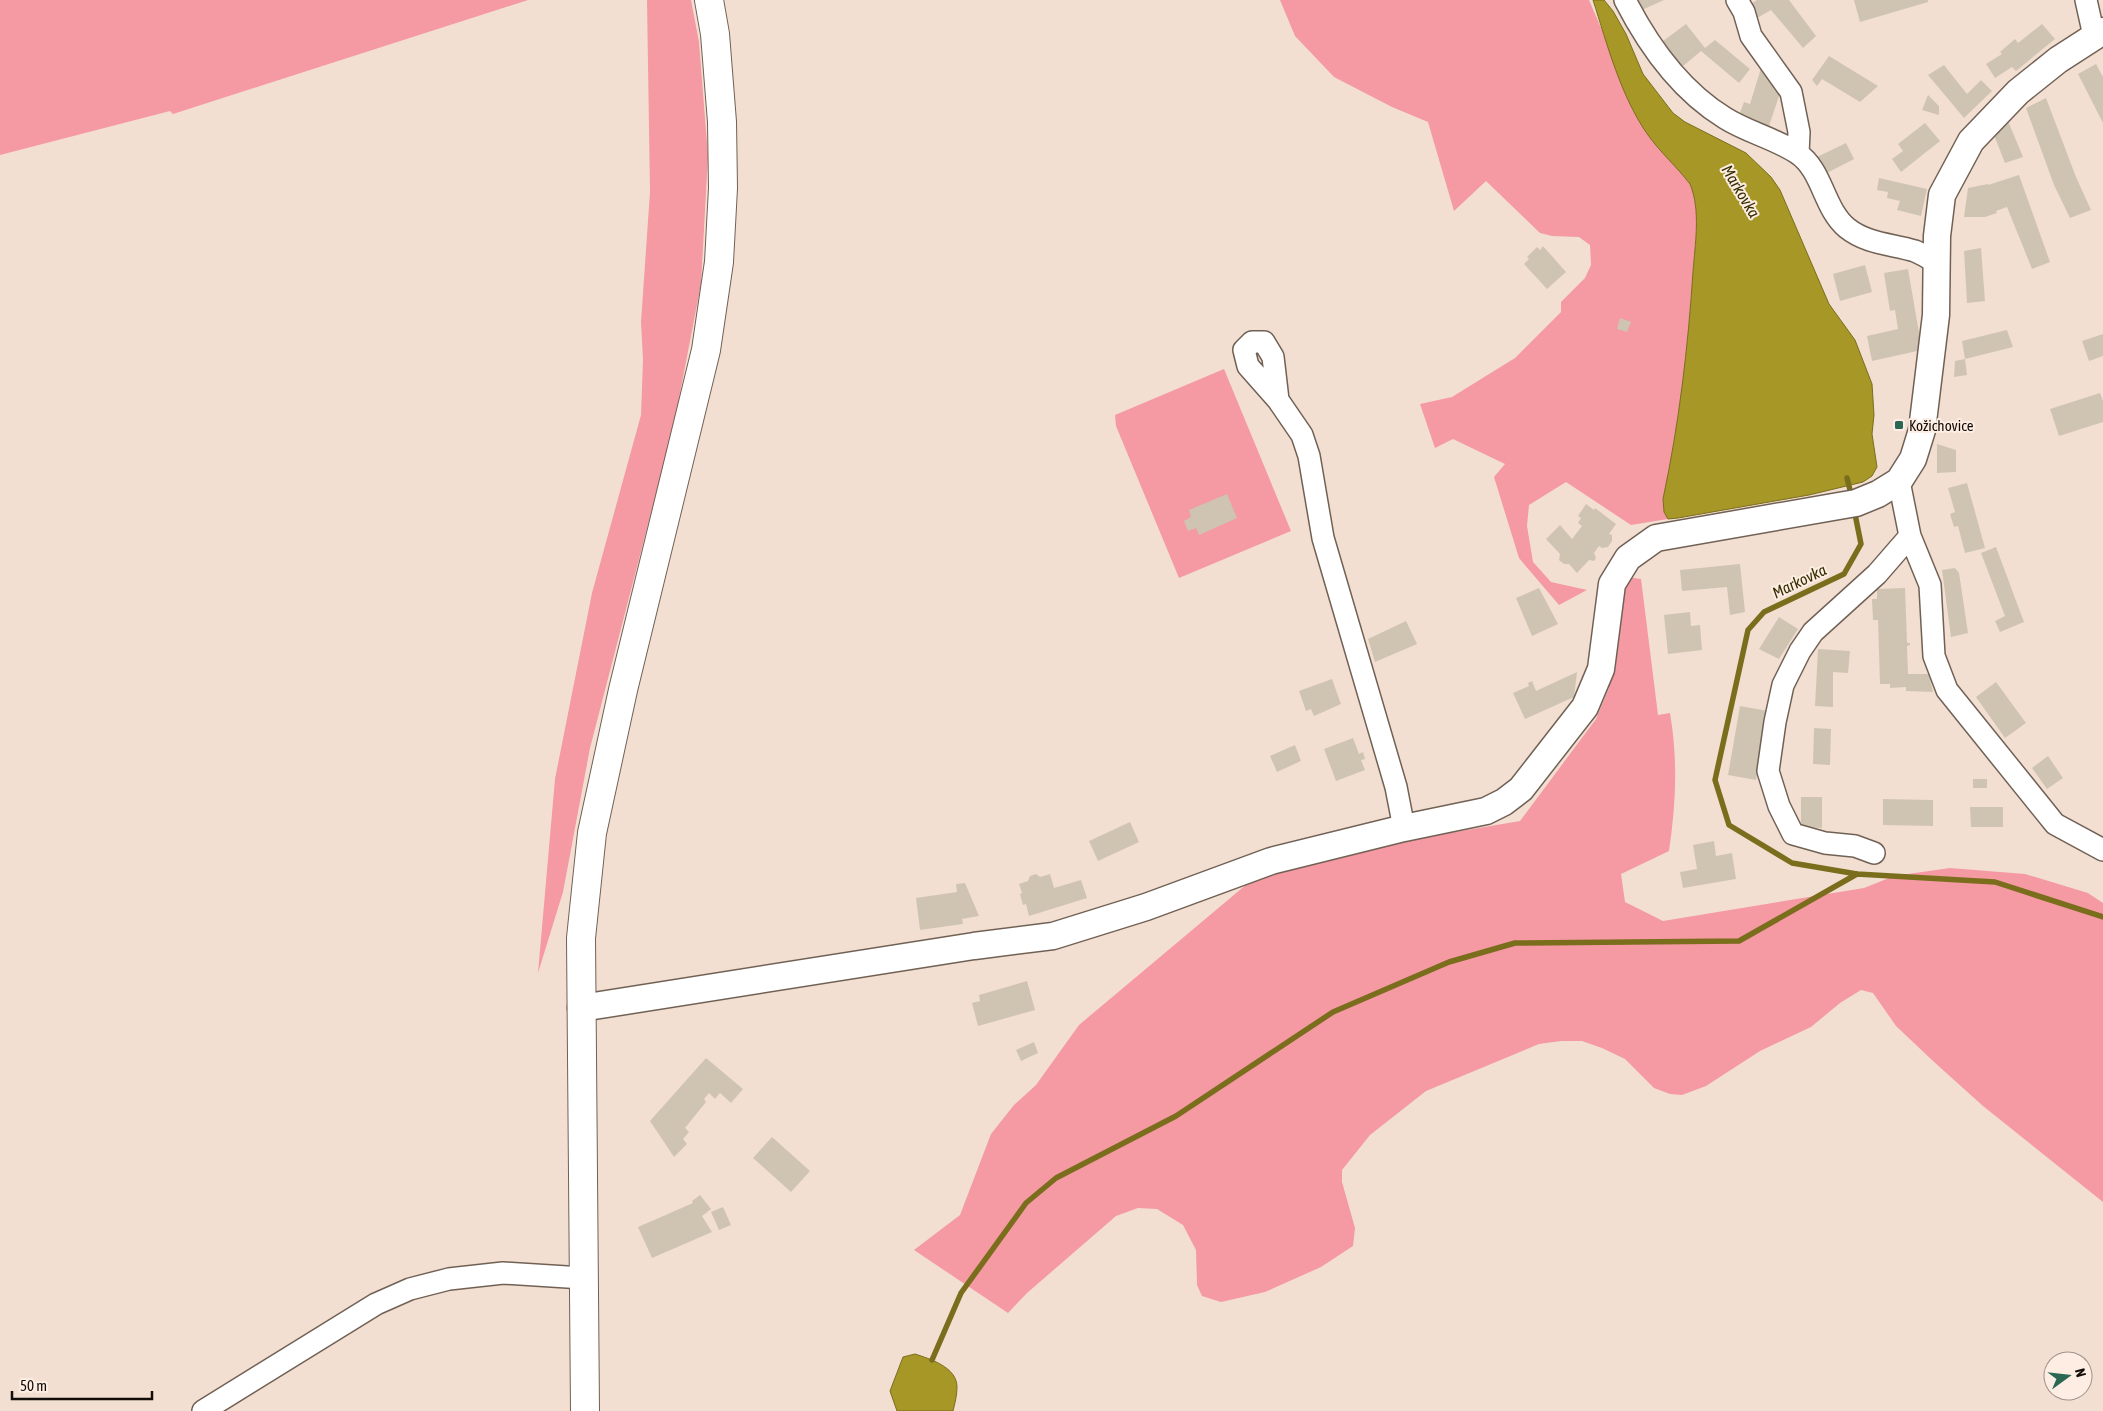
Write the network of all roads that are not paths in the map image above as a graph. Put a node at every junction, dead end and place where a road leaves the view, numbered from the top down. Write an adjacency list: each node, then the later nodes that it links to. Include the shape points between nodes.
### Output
1 (709, 0): 14 (main road, via 722,122 720,262 706,350 623,690 592,833 582,938)
2 (1625, 0): 6 (street, via 1660,57 1690,92 1725,118)
3 (1737, 0): 6 (street, via 1751,36 1791,92 1799,132)
4 (2086, 0): 5 (street)
5 (2099, 34): 7 (street, via 2058,60 2018,92 1971,141 1942,195)
6 (1798, 154): 7 (street, via 1815,173 1829,203 1847,227 1869,240 1916,252)
7 (1936, 262): 9 (street, via 1936,315 1922,430 1913,459)
8 (1278, 400): 11 (street, via 1302,436 1309,456 1323,538 1396,786)
9 (1898, 481): 10 (street); 11 (street, via 1878,494 1856,502 1656,538 1628,558 1612,584 1601,669 1585,708 1521,789 1486,811)
10 (1910, 536): 12 (street, via 1930,585 1934,656 1947,690 2055,824); 13 (street, via 1877,574 1814,632 1800,651 1783,685 1768,771 1779,806 1793,834)
11 (1404, 828): 14 (street, via 1271,861 1146,907 1053,936)
12 (2103, 850)
13 (1874, 852)
14 (581, 1008): 15 (main road)
15 (583, 1278): 16 (street, via 503,1273 449,1279 410,1289 376,1304); 17 (main road)
16 (202, 1411)
17 (585, 1411)

